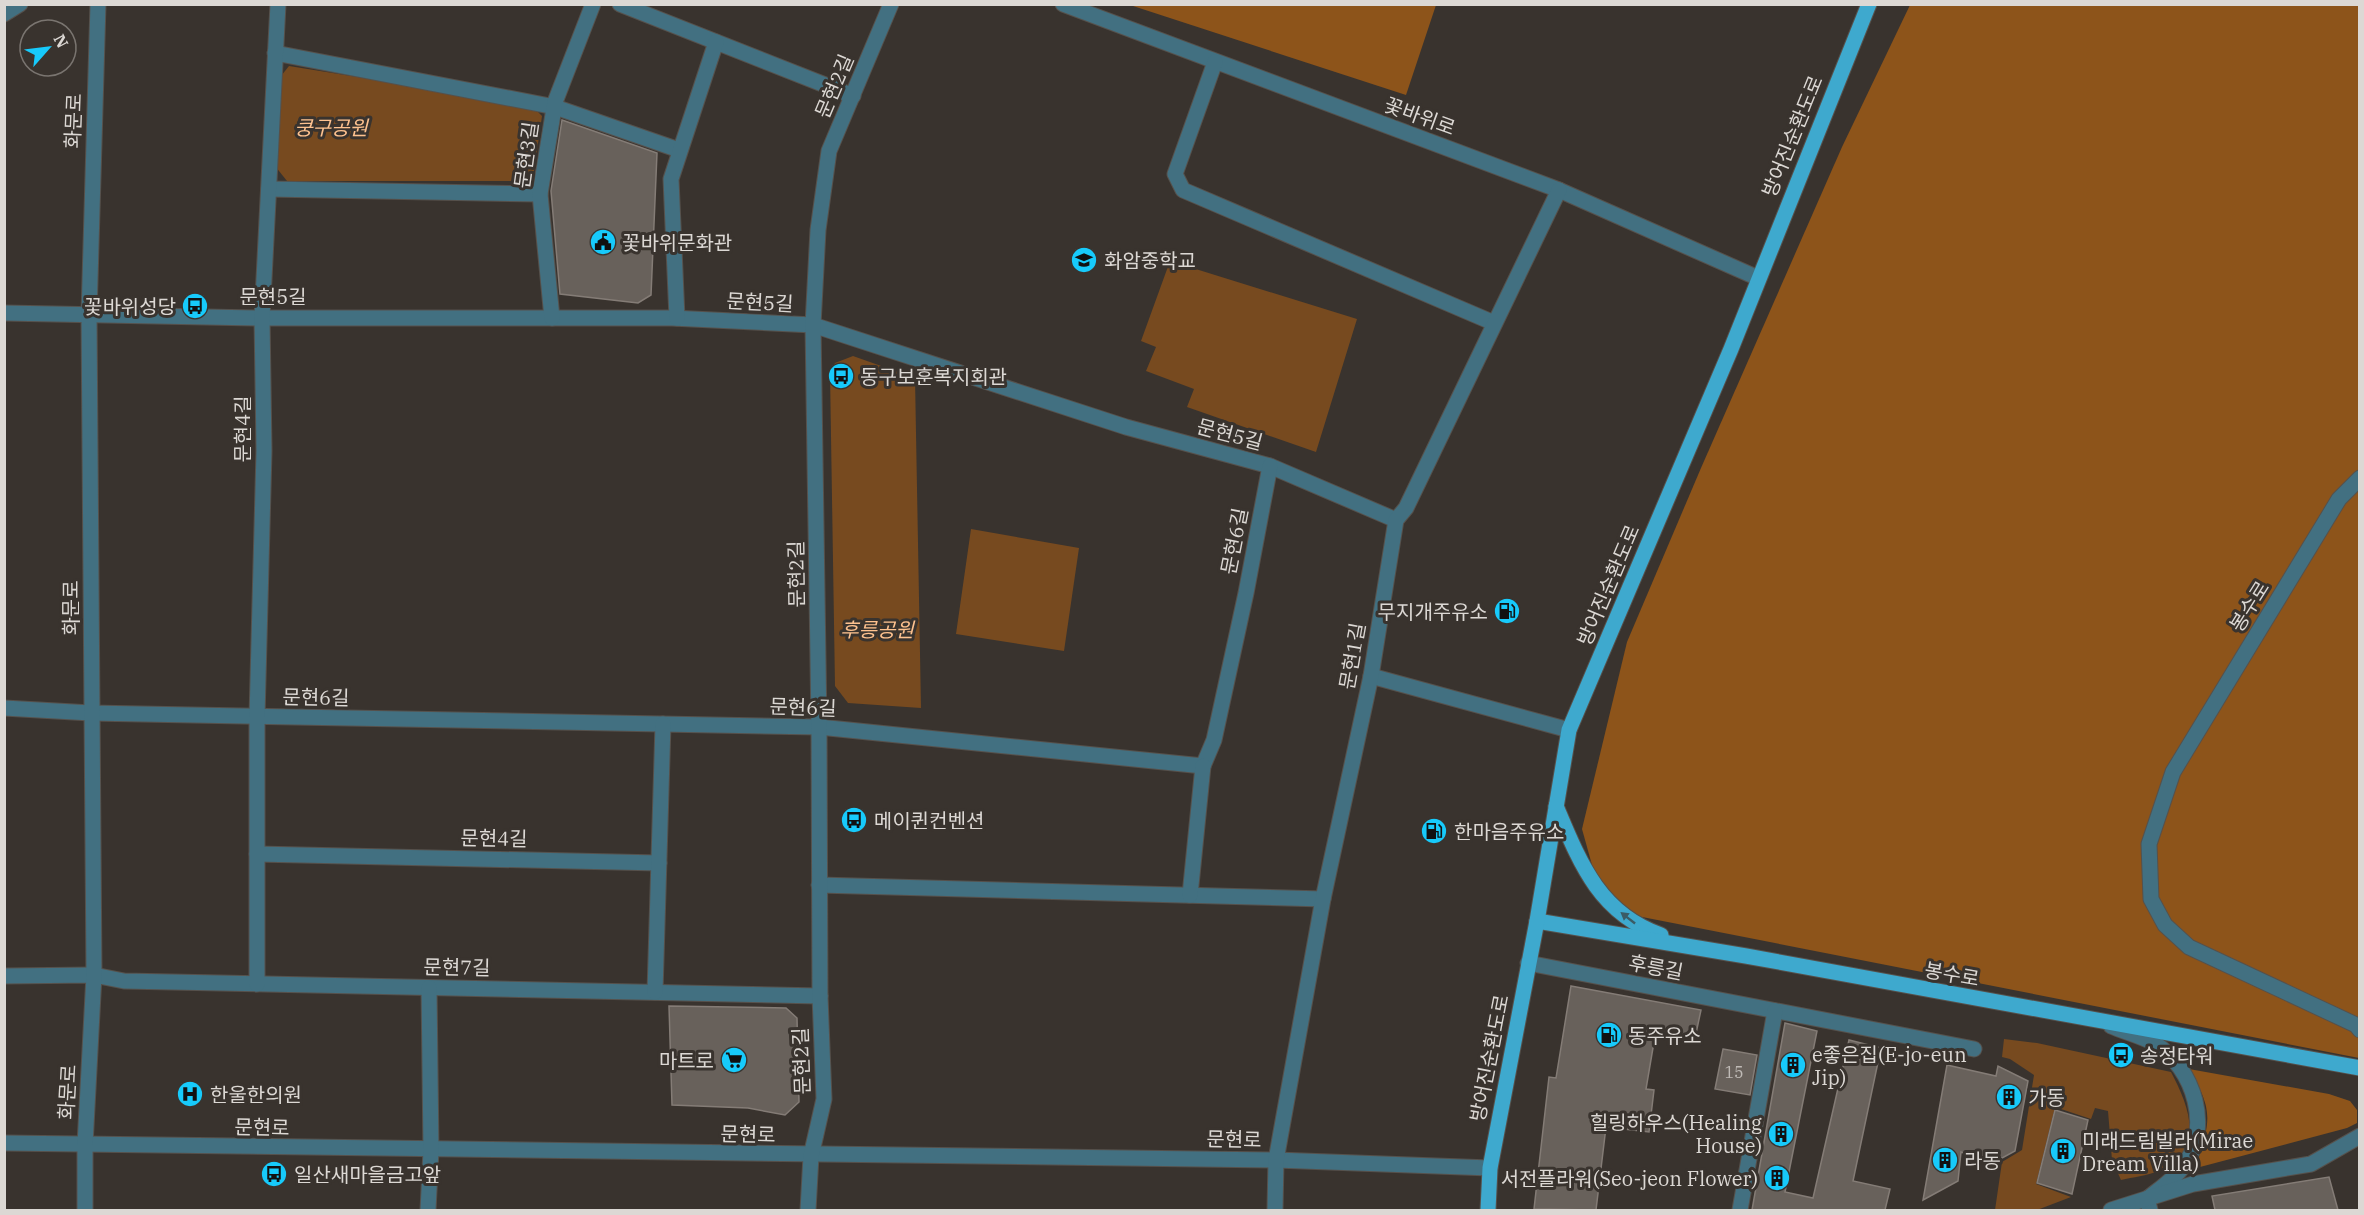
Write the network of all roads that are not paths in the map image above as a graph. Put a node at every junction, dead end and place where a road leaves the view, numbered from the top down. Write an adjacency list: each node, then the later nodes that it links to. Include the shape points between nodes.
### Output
1 (20, 4): 9 (street)
2 (98, 4): 21 (street, 화문로)
3 (278, 4): 11 (street, 문현4길)
4 (593, 4): 14 (street, 문현3길)
5 (620, 4): 10 (street)
6 (891, 4): 13 (street, 문현2길)
7 (1063, 4): 12 (street, 꽃바위로)
8 (1869, 4): 19 (main road, 방어진순환도로)
9 (4, 14)
10 (716, 42): 13 (street); 15 (street)
11 (275, 53): 14 (street); 16 (street, 문현4길)
12 (1215, 62): 17 (street, 꽃바위로); 25 (street, via 1175,174 1183,190)
13 (853, 96): 26 (street, 문현2길, via 830,152 818,230)
14 (555, 107): 15 (street); 18 (street, 문현3길)
15 (679, 150): 24 (street, via 671,179)
16 (269, 189): 18 (street); 22 (street, 문현4길)
17 (1560, 190): 19 (street, 꽃바위로); 25 (street, 문현1길)
18 (540, 194): 23 (street, 문현3길)
19 (1758, 278): 36 (main road, 방어진순환도로)
20 (4, 313): 21 (street, 문현5길)
21 (89, 315): 22 (street, 문현5길); 32 (street, 화문로)
22 (262, 318): 23 (street, 문현5길); 33 (street, 문현4길, via 264,451)
23 (552, 318): 24 (street, 문현5길)
24 (677, 318): 26 (street, 문현5길)
25 (1494, 323): 29 (street, 문현1길, via 1406,508)
26 (813, 325): 27 (street, 문현5길, via 1126,427); 35 (street, 문현2길)
27 (1270, 466): 29 (street, 문현5길); 37 (street, 문현6길, via 1214,740)
28 (2360, 478): 55 (street, 봉수로, via 2339,499 2173,772 2149,844 2151,899 2165,925 2189,947)
29 (1396, 520): 30 (street, 문현1길)
30 (1371, 676): 36 (street); 43 (street, 문현1길)
31 (4, 708): 32 (street, 문현6길)
32 (91, 713): 33 (street, 문현6길); 47 (street, 화문로)
33 (257, 717): 34 (street, 문현6길); 39 (street, 문현4길)
34 (663, 724): 35 (street, 문현6길); 40 (street)
35 (819, 728): 37 (street, 문현6길); 41 (street, 문현2길)
36 (1569, 730): 38 (main road, 방어진순환도로)
37 (1203, 766): 42 (street)
38 (1556, 806): 44 (main road, 방어진순환도로); 45 (main road, one-way to 38, via 1640,928 1602,897)
39 (257, 854): 40 (street, 문현4길); 49 (street, 문현4길)
40 (659, 863): 51 (street)
41 (819, 885): 42 (street); 52 (street, 문현2길)
42 (1190, 895): 43 (street)
43 (1323, 899): 63 (street, 문현1길)
44 (1537, 921): 45 (main road, 봉수로); 46 (main road, 방어진순환도로)
45 (1701, 949): 54 (main road, 봉수로)
46 (1528, 963): 53 (street, 후릉길); 64 (main road, 방어진순환도로)
47 (94, 975): 48 (street, 문현7길); 49 (street, 문현7길, via 124,981); 60 (street, 화문로)
48 (4, 976)
49 (257, 984): 50 (street, 문현7길)
50 (429, 988): 51 (street, 문현7길); 61 (street)
51 (655, 992): 52 (street, 문현7길)
52 (820, 996): 62 (street, 문현2길, via 824,1099)
53 (1775, 1011): 56 (street, 후릉길); 71 (street)
54 (2099, 1021): 57 (main road, 봉수로); 65 (street, via 2154,1044 2180,1065 2199,1110 2196,1142 2182,1168)
55 (2360, 1030)
56 (1974, 1049)
57 (2360, 1068)
58 (2360, 1136): 65 (street, via 2311,1164 2193,1184)
59 (4, 1143): 60 (street, 문현로)
60 (85, 1146): 61 (street, 문현로); 66 (street, 화문로)
61 (431, 1150): 62 (street, 문현로); 67 (street)
62 (811, 1156): 63 (street, 문현로); 68 (street, 문현2길)
63 (1276, 1160): 64 (street, 문현로); 69 (street, 문현1길)
64 (1490, 1168): 70 (main road, 방어진순환도로)
65 (2149, 1205): 72 (street)
66 (85, 1210)
67 (428, 1210)
68 (808, 1210)
69 (1275, 1210)
70 (1488, 1210)
71 (1740, 1210)
72 (2111, 1210)

